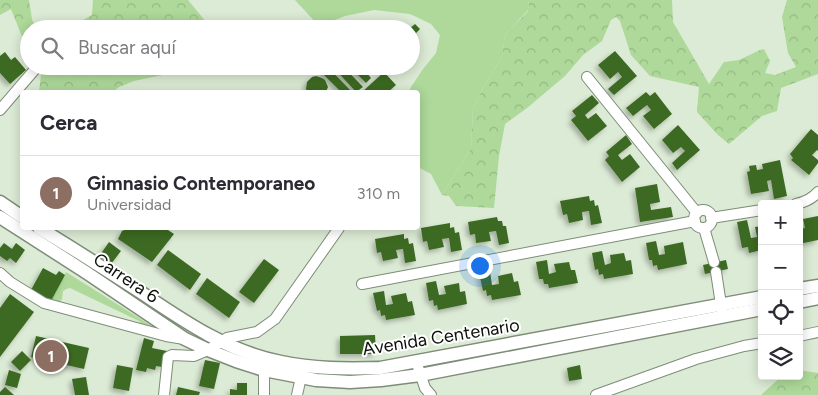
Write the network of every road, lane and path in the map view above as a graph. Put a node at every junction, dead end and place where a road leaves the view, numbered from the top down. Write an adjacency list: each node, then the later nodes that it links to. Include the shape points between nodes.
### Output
1 (30, 75): 3 (street)
2 (587, 77): 10 (street)
3 (0, 110)
4 (818, 192): 6 (street)
5 (0, 202): 8 (main road)
6 (803, 202)
7 (758, 211): 11 (street)
8 (20, 216)
9 (0, 217): 13 (main road, Carrera 6)
10 (696, 217): 11 (street, via 702,210); 12 (street, via 699,227); 18 (street)
11 (712, 218): 12 (street)
12 (704, 228): 25 (street)
13 (20, 230)
14 (20, 230): 28 (main road, Carrera 6)
15 (42, 230): 29 (main road, Avenida Centenario)
16 (334, 230): 29 (street, via 275,319 257,332)
17 (0, 273): 28 (street, via 44,303)
18 (362, 284)
19 (818, 286): 20 (main road)
20 (803, 288)
21 (758, 297): 25 (main road, Avenida Centenario)
22 (818, 298): 23 (main road)
23 (803, 301)
24 (758, 309): 25 (main road)
25 (722, 310): 32 (main road, Avenida Centenario); 34 (main road, Carrera 6)
26 (818, 332): 27 (street)
27 (803, 335)
28 (185, 339): 31 (main road, Carrera 6)
29 (221, 342): 31 (street); 32 (main road, Avenida Centenario, via 280,362 317,368 380,368)
30 (758, 344): 40 (street, via 696,360)
31 (208, 350): 33 (main road, Carrera 6); 36 (street, via 194,356 168,357)
32 (416, 361): 34 (street)
33 (264, 370): 35 (main road, Carrera 6); 37 (street)
34 (420, 375): 35 (main road, Carrera 6, via 350,382); 39 (street)
35 (301, 377): 38 (street)
36 (164, 395)
37 (264, 395)
38 (297, 395)
39 (431, 395)
40 (596, 395)

